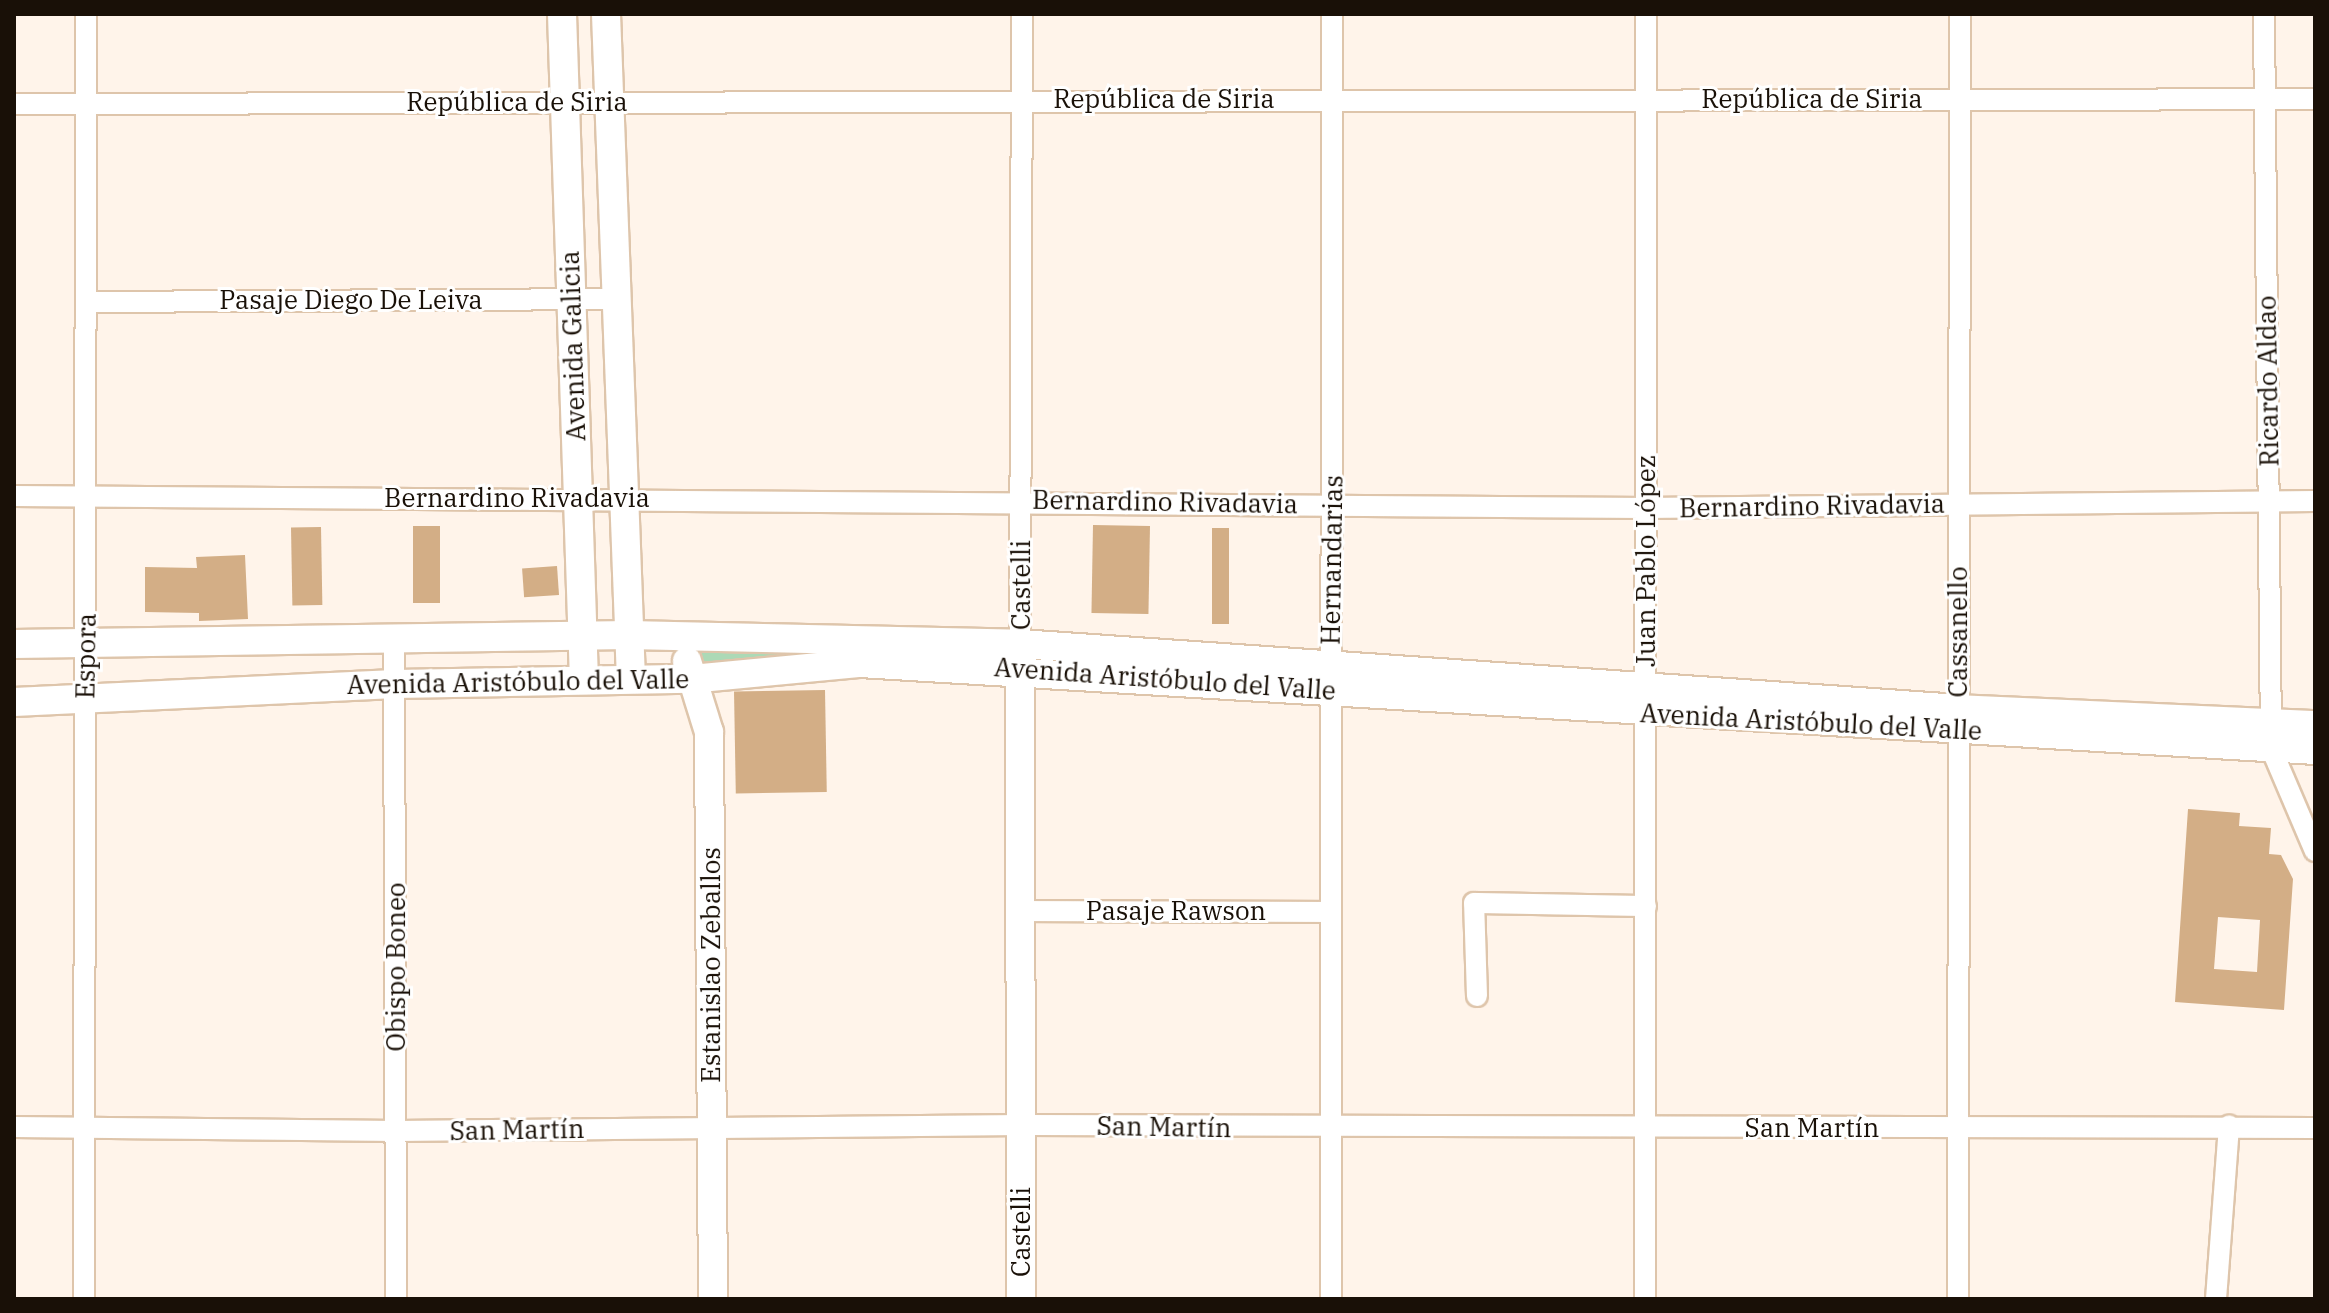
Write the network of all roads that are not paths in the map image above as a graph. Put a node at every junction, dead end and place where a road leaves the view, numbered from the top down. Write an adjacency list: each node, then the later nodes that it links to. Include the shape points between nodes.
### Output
1 (86, 14): 18 (street, Espora)
2 (562, 14): 15 (main road, Avenida Galicia)
3 (606, 14): 16 (main road, Avenida Galicia)
4 (1022, 14): 9 (street, Castelli)
5 (1332, 14): 10 (street, Hernandarias)
6 (1646, 14): 11 (street, Juan Pablo López)
7 (1960, 14): 12 (street, Cassanello)
8 (2264, 14): 13 (street, Ricardo Aldao)
9 (1022, 99): 10 (street, República de Siria); 16 (street, República de Siria); 26 (street, Castelli)
10 (1331, 99): 11 (street, República de Siria); 29 (street, Hernandarias)
11 (1646, 99): 12 (street, República de Siria); 31 (street, Juan Pablo López)
12 (1959, 99): 13 (street, República de Siria); 30 (street, Cassanello)
13 (2263, 99): 14 (street, República de Siria); 28 (street, Ricardo Aldao)
14 (2315, 99)
15 (564, 102): 16 (street, República de Siria); 18 (street, República de Siria); 19 (main road, Avenida Galicia)
16 (608, 102): 20 (main road, Avenida Galicia)
17 (14, 104): 18 (street, República de Siria)
18 (87, 104): 21 (street, Espora)
19 (572, 299): 20 (street, Pasaje Diego De Leiva); 21 (street, Pasaje Diego De Leiva); 24 (main road, Avenida Galicia)
20 (616, 299): 25 (main road, Avenida Galicia)
21 (86, 302): 23 (street, Espora)
22 (14, 496): 23 (street, Bernardino Rivadavia)
23 (84, 496): 24 (street, Bernardino Rivadavia); 36 (street, Espora)
24 (578, 498): 25 (street, Bernardino Rivadavia); 34 (main road, Avenida Galicia)
25 (624, 499): 26 (street, Bernardino Rivadavia); 33 (main road, Avenida Galicia)
26 (1021, 499): 29 (street, Bernardino Rivadavia); 38 (street, Castelli)
27 (2315, 501): 28 (street, Bernardino Rivadavia)
28 (2271, 503): 30 (street, Bernardino Rivadavia); 49 (street, Ricardo Aldao)
29 (1333, 504): 31 (street, Bernardino Rivadavia); 39 (street, Hernandarias)
30 (1958, 505): 31 (street, Bernardino Rivadavia); 47 (street, Cassanello)
31 (1646, 508): 45 (street, Juan Pablo López)
32 (394, 635): 34 (main road, Avenida Aristóbulo del Valle); 36 (main road, Avenida Aristóbulo del Valle); 43 (street, Obispo Boneo)
33 (629, 635): 34 (main road, Avenida Aristóbulo del Valle); 35 (main road, Avenida Aristóbulo del Valle); 41 (main road, Avenida Galicia)
34 (583, 636): 40 (main road, Avenida Galicia)
35 (692, 637): 38 (main road, Avenida Aristóbulo del Valle); 42 (main road, Estanislao Zeballos, via 686,658)
36 (87, 640): 37 (main road, Avenida Aristóbulo del Valle); 44 (street, Espora)
37 (14, 644)
38 (1020, 656): 39 (main road, Avenida Aristóbulo del Valle); 42 (main road, Avenida Aristóbulo del Valle, via 860,663); 53 (main road, Castelli)
39 (1331, 678): 45 (main road, Avenida Aristóbulo del Valle); 54 (street, Hernandarias)
40 (584, 679): 41 (main road, Avenida Aristóbulo del Valle); 43 (main road, Avenida Aristóbulo del Valle)
41 (631, 679): 42 (main road, Avenida Aristóbulo del Valle)
42 (690, 679): 60 (main road, Estanislao Zeballos, via 709,732)
43 (395, 684): 44 (main road, Avenida Aristóbulo del Valle); 65 (street, Obispo Boneo)
44 (85, 697): 46 (main road, Avenida Aristóbulo del Valle); 58 (street, Espora)
45 (1646, 700): 47 (main road, Avenida Aristóbulo del Valle); 52 (street, Juan Pablo López)
46 (14, 702)
47 (1958, 720): 49 (main road, Avenida Aristóbulo del Valle); 61 (street, Cassanello)
48 (2315, 725): 49 (main road, Avenida Aristóbulo del Valle)
49 (2271, 735): 50 (main road, Avenida Aristóbulo del Valle); 51 (street)
50 (2315, 750)
51 (2315, 851)
52 (1646, 906): 55 (street, via 1474,903); 64 (street, Juan Pablo López)
53 (1021, 911): 54 (street, Pasaje Rawson); 56 (main road, Castelli)
54 (1331, 912): 63 (street, Hernandarias)
55 (1477, 996)
56 (1022, 1125): 60 (street, San Martín); 63 (street, San Martín); 69 (main road, Castelli)
57 (2229, 1125): 61 (street, San Martín); 62 (street, San Martín); 73 (street)
58 (85, 1126): 59 (street, San Martín); 65 (street, San Martín); 66 (street, Espora)
59 (14, 1127)
60 (712, 1128): 65 (street, San Martín); 68 (main road, Estanislao Zeballos)
61 (1958, 1128): 64 (street, San Martín); 72 (street, Cassanello)
62 (2315, 1128)
63 (1330, 1129): 64 (street, San Martín); 70 (street, Hernandarias)
64 (1645, 1129): 71 (street, Juan Pablo López)
65 (397, 1131): 67 (street, Obispo Boneo)
66 (84, 1299)
67 (396, 1299)
68 (713, 1299)
69 (1021, 1299)
70 (1331, 1299)
71 (1645, 1299)
72 (1958, 1299)
73 (2216, 1299): 74 (street)
74 (2226, 1299)

